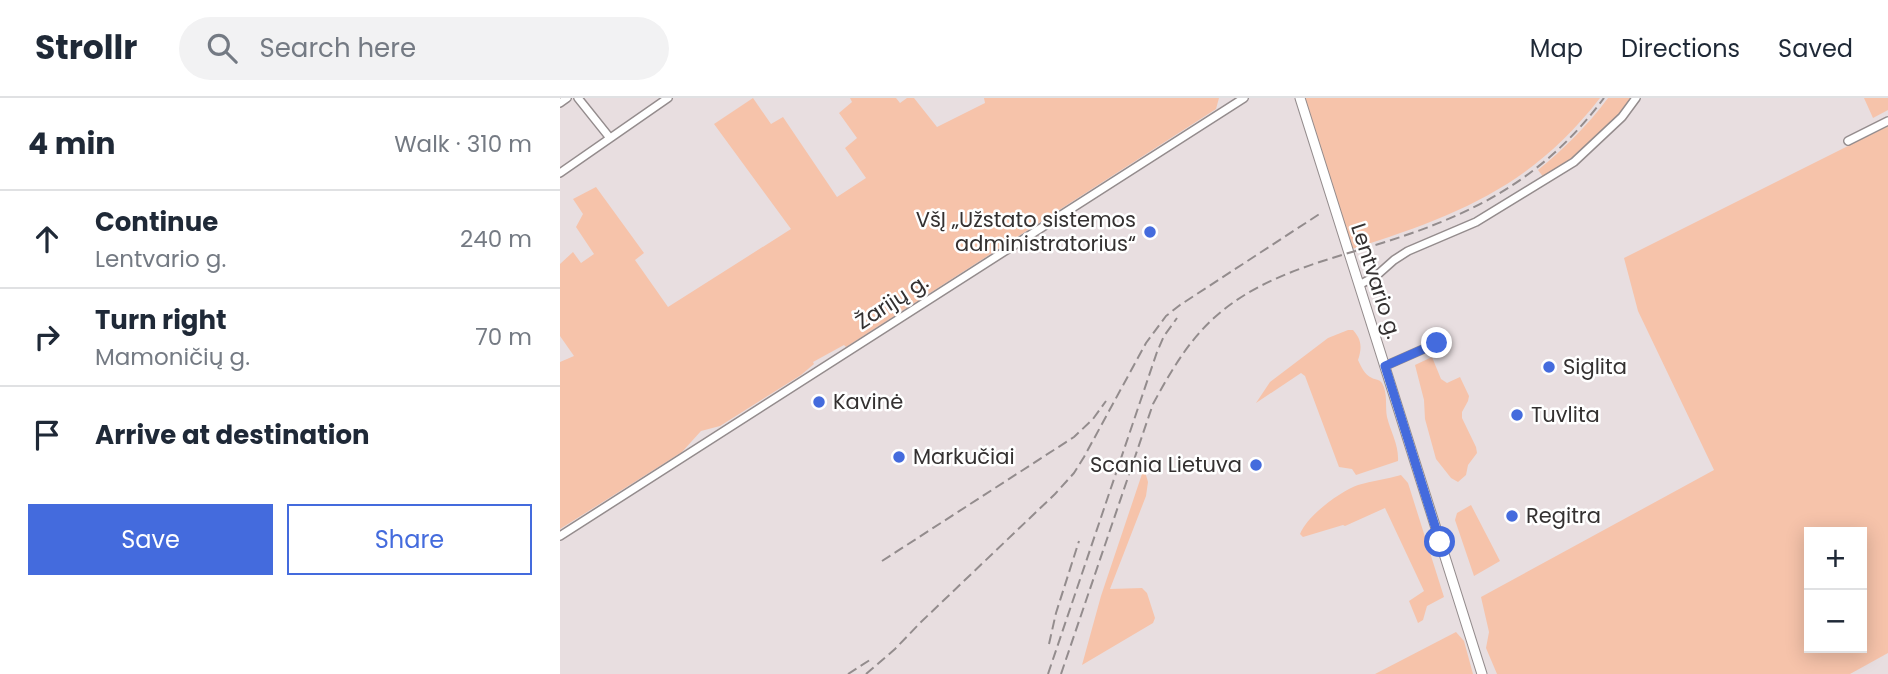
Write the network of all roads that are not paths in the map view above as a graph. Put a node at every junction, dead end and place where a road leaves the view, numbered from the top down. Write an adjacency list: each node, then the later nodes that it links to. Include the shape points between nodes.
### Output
1 (567, 98): 7 (street)
2 (578, 98): 9 (street)
3 (668, 98): 9 (street)
4 (1244, 98): 15 (street, Žarijų g.)
5 (1300, 98): 12 (main road, Lentvario g.)
6 (1636, 98): 12 (street, via 1574,162 1476,222 1408,251)
7 (560, 103)
8 (1888, 121): 10 (street)
9 (610, 138): 11 (street)
10 (1848, 141)
11 (560, 173)
12 (1359, 285): 14 (main road, Lentvario g.)
13 (1437, 343): 14 (street)
14 (1385, 366): 16 (main road, Lentvario g.)
15 (560, 536)
16 (1482, 674)

